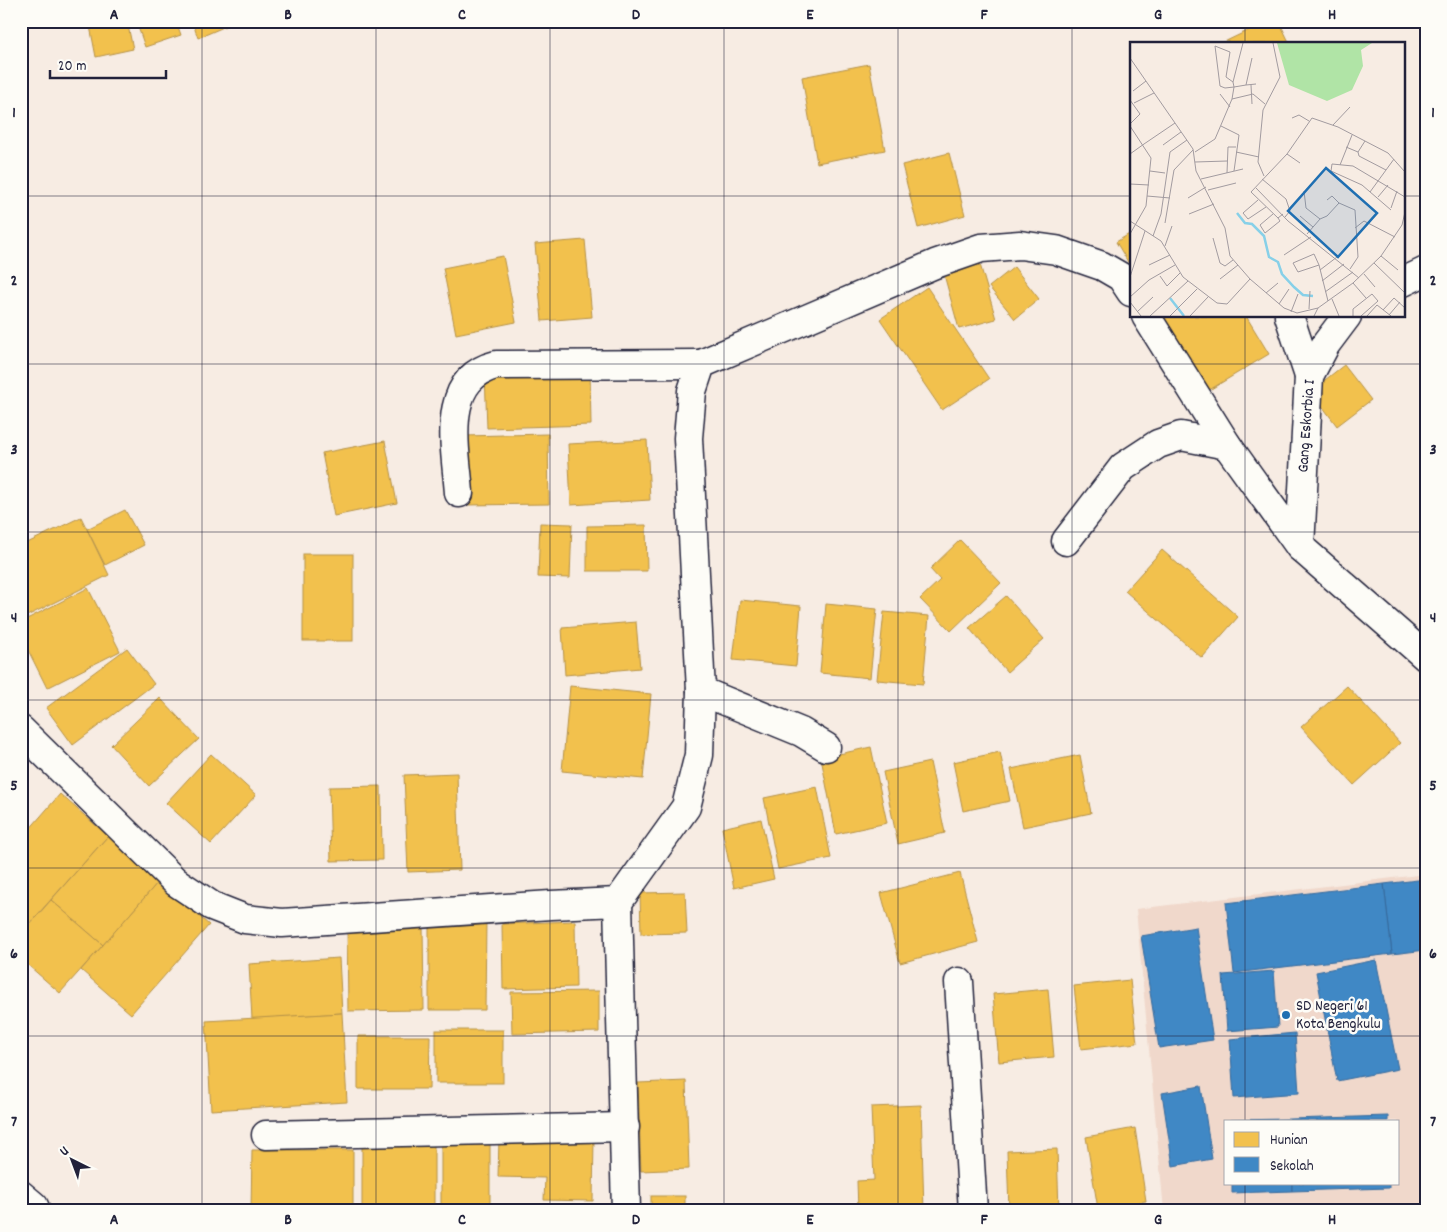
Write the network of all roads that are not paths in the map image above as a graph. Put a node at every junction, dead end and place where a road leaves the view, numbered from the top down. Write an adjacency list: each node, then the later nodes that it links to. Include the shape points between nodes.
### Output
1 (1426, 271): 2 (street)
2 (1404, 282)
3 (1130, 290): 7 (street, via 1121,277 1102,266 1056,250 1020,245 981,248 926,268)
4 (1147, 318): 9 (street)
5 (1290, 318): 8 (street)
6 (1346, 318): 8 (street, Gang Eskorbia I, via 1326,344)
7 (701, 364): 10 (street, via 496,365 486,368 470,379 458,398 454,421); 14 (street, via 692,391 688,438)
8 (1309, 376): 12 (street, Gang Eskorbia I)
9 (1227, 445): 11 (street, via 1181,436 1158,444 1123,467); 12 (street)
10 (459, 494)
11 (1066, 541)
12 (1300, 547): 13 (street)
13 (1426, 658)
14 (701, 690): 16 (street, via 802,732); 17 (street, via 698,755 686,807)
15 (21, 730): 17 (street, via 176,882 212,906 245,919 282,923)
16 (826, 747)
17 (618, 902): 19 (street)
18 (959, 982): 24 (street)
19 (625, 1127): 20 (street); 23 (street)
20 (266, 1135)
21 (21, 1195): 22 (street)
22 (36, 1211)
23 (626, 1211)
24 (973, 1211)

